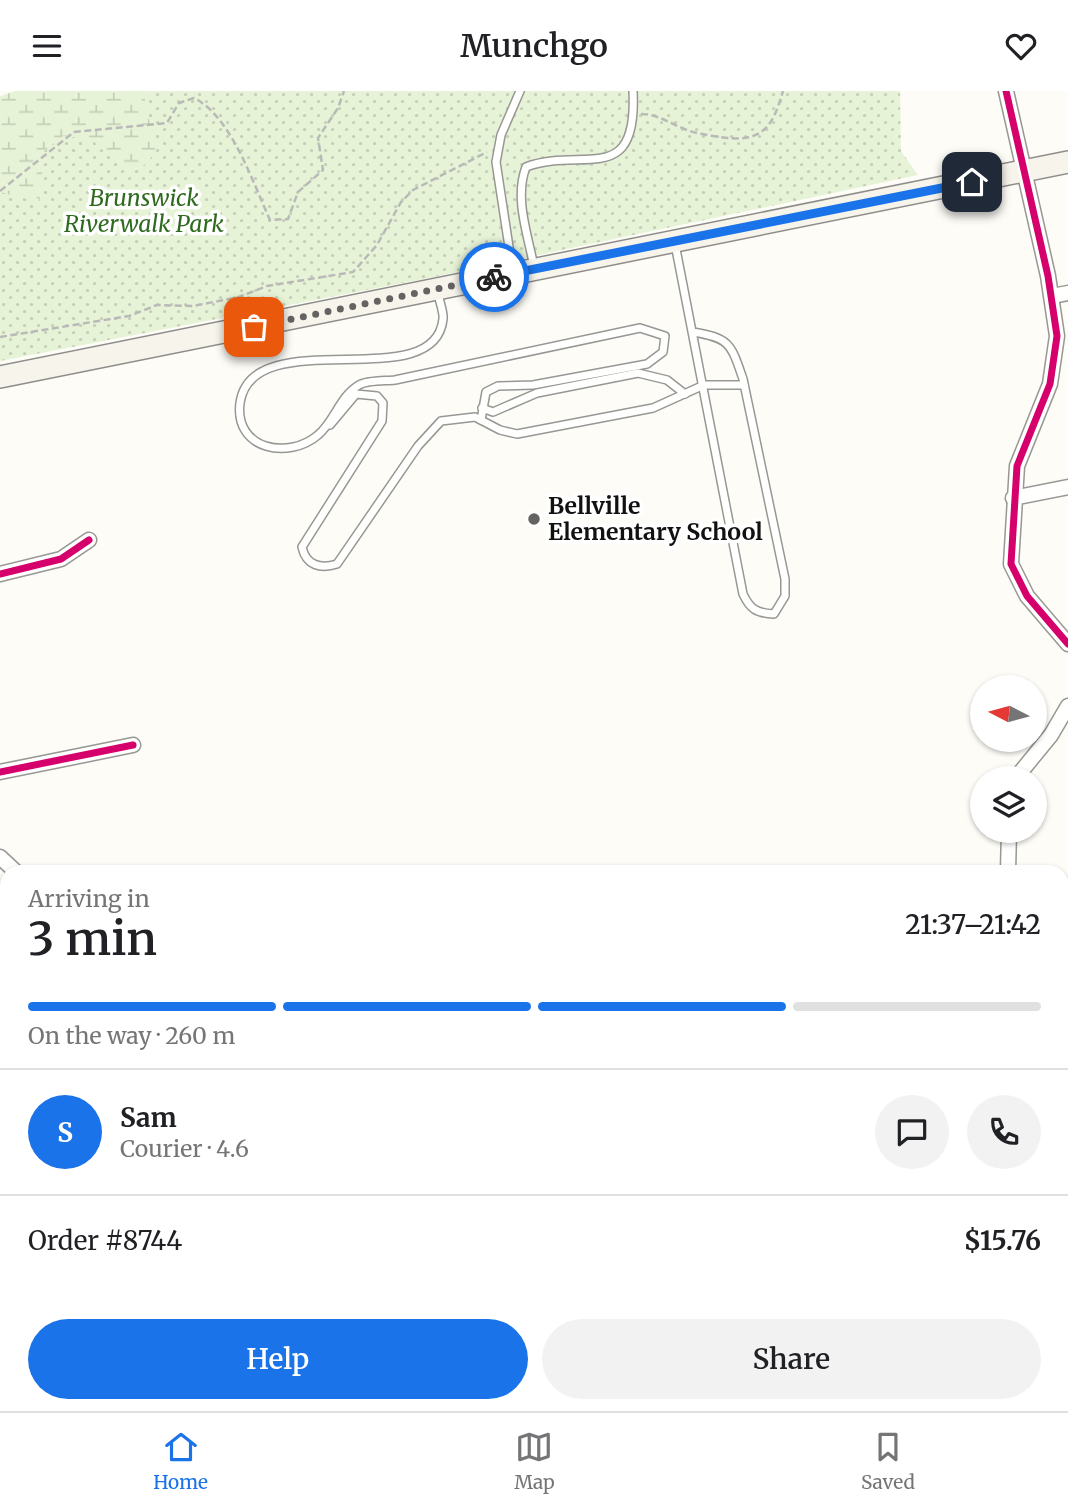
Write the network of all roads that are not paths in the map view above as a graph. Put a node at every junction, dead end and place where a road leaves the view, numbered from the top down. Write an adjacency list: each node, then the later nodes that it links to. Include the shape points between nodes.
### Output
1 (520, 91): 8 (lane, via 496,162)
2 (633, 91): 7 (lane, via 634,115 617,153 603,160 539,162 526,167 521,198)
3 (1009, 92): 5 (street)
4 (1068, 162): 5 (main road)
5 (1026, 170): 6 (main road); 11 (street)
6 (674, 240): 7 (main road); 12 (lane)
7 (534, 269): 8 (main road)
8 (513, 273): 9 (main road)
9 (437, 289): 13 (main road); 19 (lane, via 443,320 432,343 414,354 350,361 300,360 272,367 247,386 240,401 240,421 253,440 272,450 295,449)
10 (1068, 293): 11 (street)
11 (1052, 296): 21 (street, via 1055,366 1017,466)
12 (693, 332): 14 (lane); 15 (lane, via 721,337 733,348)
13 (0, 377)
14 (704, 385): 15 (lane); 15 (lane, via 743,594 749,607 774,614 785,596 785,579); 16 (lane)
15 (744, 386)
16 (685, 394): 17 (lane, via 667,380 638,373 537,393 493,412); 18 (lane, via 653,408 517,434)
17 (482, 408): 18 (lane); 19 (lane, via 486,392 498,386 533,385 647,364 663,352 665,335 640,328 360,384)
18 (481, 420): 19 (lane, via 465,417 435,425 337,564 325,568 312,564 302,547 382,421 383,403 377,396 356,394)
19 (319, 435)
20 (1068, 487): 21 (street)
21 (1013, 498): 24 (street, via 1010,550 1015,576)
22 (89, 540): 23 (street, via 61,559)
23 (0, 574)
24 (1068, 644)
25 (1068, 706): 27 (street)
26 (133, 745): 28 (street)
27 (1026, 766)
28 (0, 772)
29 (1009, 843): 30 (street)
30 (1008, 865)

